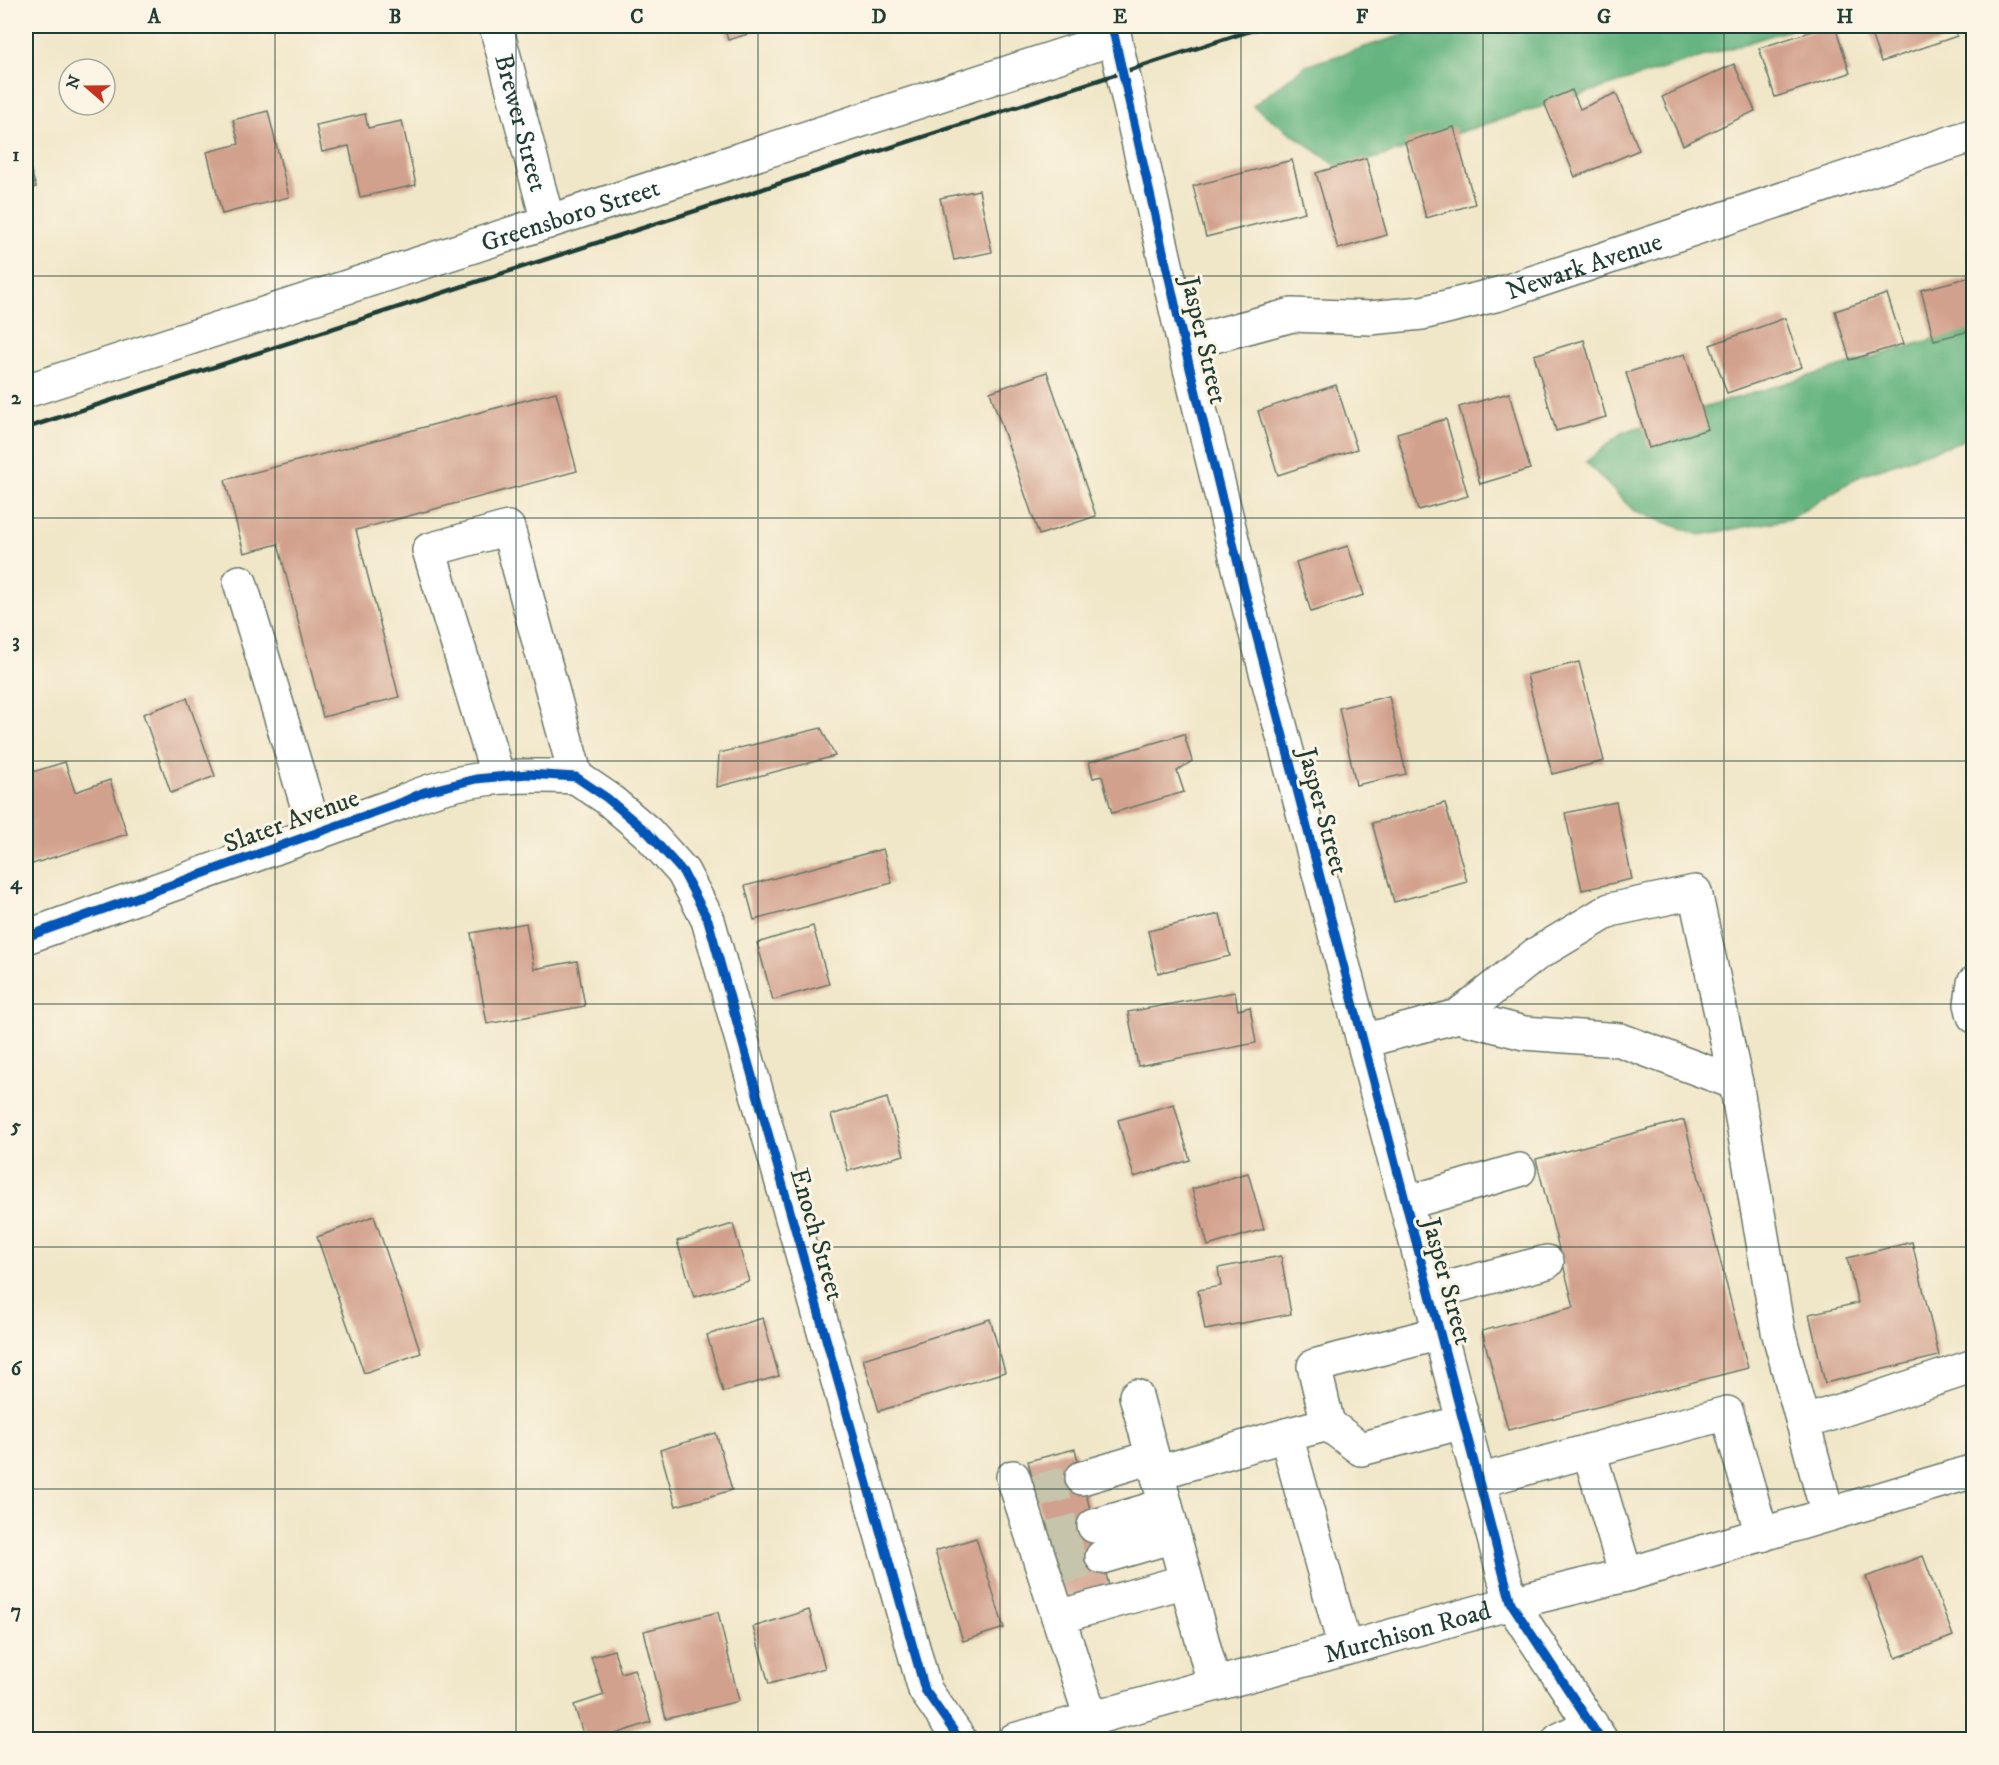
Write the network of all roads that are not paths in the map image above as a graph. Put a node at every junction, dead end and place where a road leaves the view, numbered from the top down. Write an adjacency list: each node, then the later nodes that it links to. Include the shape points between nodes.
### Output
1 (496, 26): 4 (street, Brewer Street)
2 (1114, 32): 4 (street, Greensboro Street); 5 (street, Jasper Street)
3 (1974, 135): 5 (street, Newark Avenue, via 1500,294 1422,313 1370,318 1292,315)
4 (548, 222): 6 (street, Greensboro Street)
5 (1184, 344): 15 (street, Jasper Street)
6 (26, 391)
7 (240, 582): 10 (street)
8 (498, 777): 9 (street, Slater Avenue); 9 (street, via 429,550 508,528); 10 (street, Slater Avenue, via 424,792)
9 (576, 777): 48 (street, Enoch Street, via 648,833 683,872 708,920 925,1690)
10 (316, 834): 11 (street, Slater Avenue)
11 (26, 937)
12 (1974, 983): 13 (street)
13 (1974, 1016)
14 (1458, 1017): 15 (street); 16 (street, via 1524,1033 1620,1040); 16 (street, via 1535,954 1610,910 1695,892)
15 (1363, 1041): 18 (street, Jasper Street)
16 (1736, 1083): 25 (street, via 1778,1331)
17 (1519, 1170): 18 (street)
18 (1406, 1203): 20 (street, Jasper Street)
19 (1547, 1262): 20 (street)
20 (1429, 1293): 21 (street, Jasper Street)
21 (1440, 1333): 24 (street, Jasper Street); 26 (street, via 1314,1366)
22 (1974, 1366): 25 (street)
23 (1136, 1396): 29 (street)
24 (1463, 1422): 26 (street, via 1361,1449); 32 (street, Jasper Street)
25 (1803, 1423): 35 (street)
26 (1328, 1424): 27 (street)
27 (1286, 1435): 29 (street); 44 (street)
28 (1589, 1451): 32 (street); 37 (street, via 1727,1413); 40 (street)
29 (1155, 1465): 31 (street); 34 (street)
30 (1974, 1471): 35 (street, Murchison Road)
31 (1082, 1478)
32 (1479, 1481): 42 (street, Jasper Street)
33 (1022, 1488): 43 (street, via 1050,1571)
34 (1166, 1505): 36 (street); 38 (street)
35 (1828, 1515): 37 (street, Murchison Road)
36 (1094, 1526)
37 (1762, 1535): 40 (street, Murchison Road)
38 (1174, 1536): 39 (street); 41 (street)
39 (1102, 1557)
40 (1626, 1575): 42 (street, Murchison Road)
41 (1186, 1581): 43 (street); 45 (street)
42 (1511, 1603): 44 (street, Murchison Road); 47 (street, Jasper Street)
43 (1058, 1617): 46 (street)
44 (1345, 1648): 45 (street, Murchison Road)
45 (1214, 1684): 46 (street, Murchison Road)
46 (1092, 1718): 49 (street, Murchison Road)
47 (1596, 1732): 50 (street)
48 (960, 1740)
49 (1014, 1740)
50 (1559, 1740)

